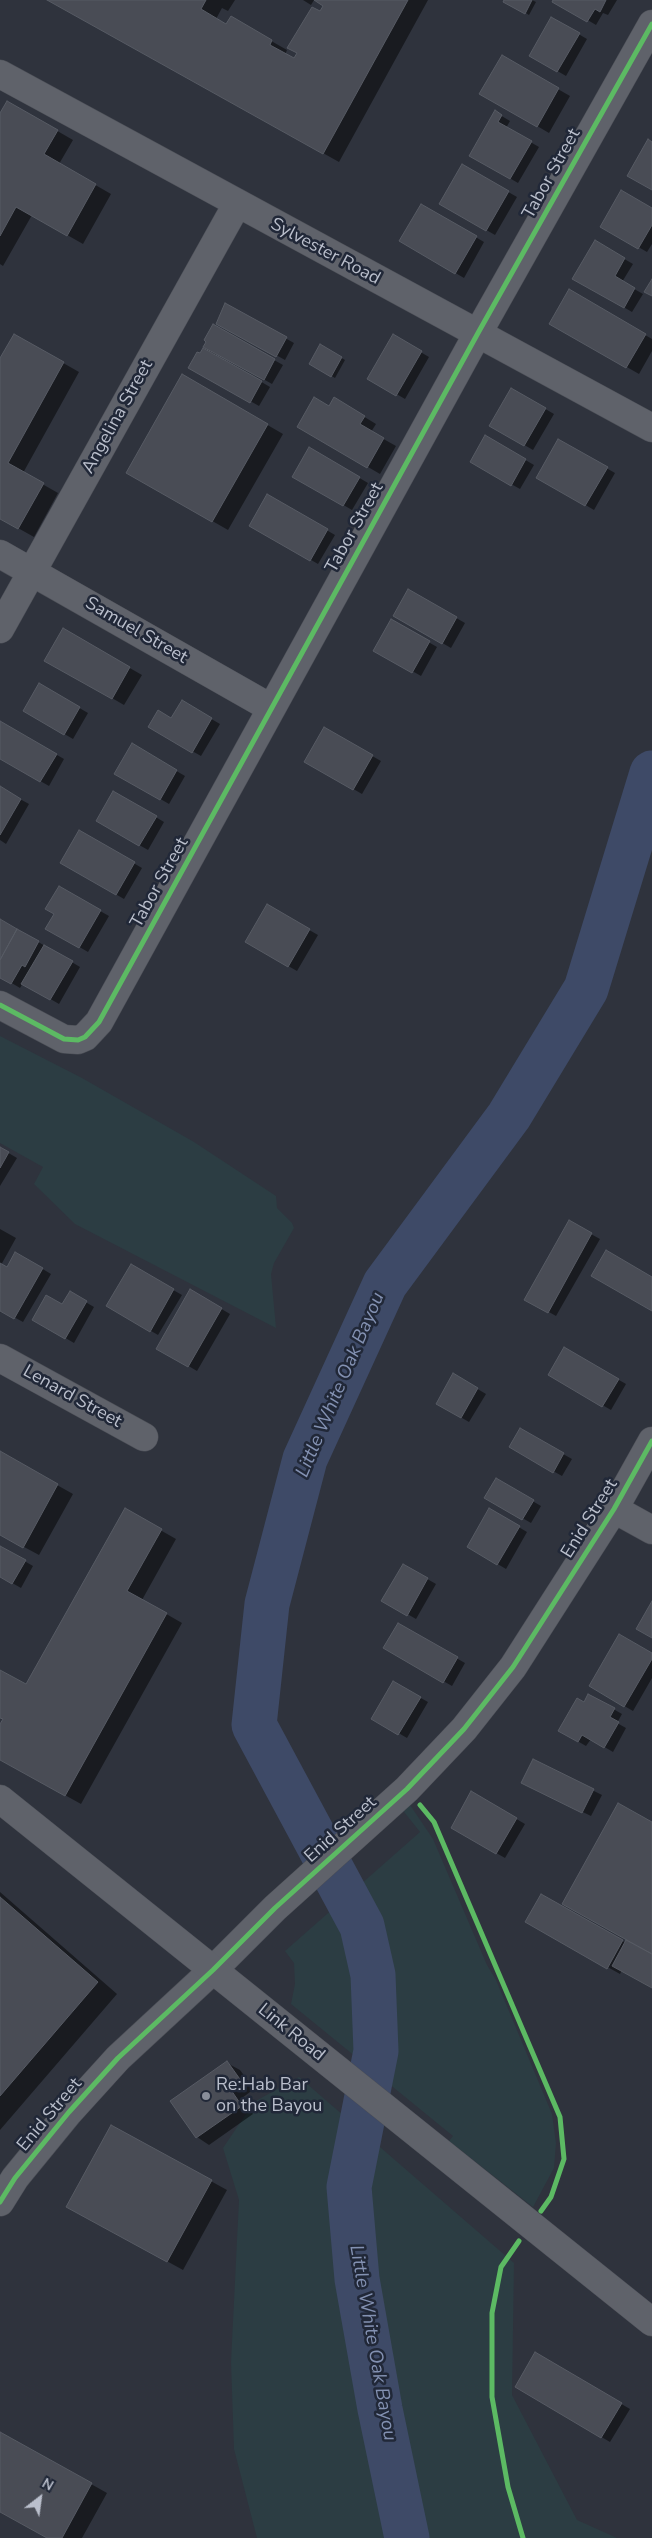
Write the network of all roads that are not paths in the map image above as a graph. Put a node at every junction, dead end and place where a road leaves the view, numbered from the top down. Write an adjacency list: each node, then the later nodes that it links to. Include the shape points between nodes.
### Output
1 (652, 24): 4 (street, Tabor Street)
2 (0, 74): 3 (street, Sylvester Road)
3 (237, 204): 4 (street, Sylvester Road); 7 (street, Angelina Street)
4 (478, 333): 5 (street, Sylvester Road); 9 (street, Tabor Street)
5 (652, 428)
6 (0, 554): 7 (street, Samuel Street)
7 (32, 572): 8 (street, Angelina Street); 9 (street, Samuel Street)
8 (0, 629)
9 (271, 708): 10 (street, Tabor Street, via 93,1030 78,1040 64,1039)
10 (0, 1005)
11 (0, 1358): 12 (street, Lenard Street)
12 (144, 1437)
13 (652, 1441): 14 (street, Enid Street)
14 (614, 1509): 15 (street); 17 (street, Enid Street, via 513,1667 464,1728 407,1789 275,1908)
15 (652, 1530)
16 (0, 1798): 17 (street, Link Road)
17 (213, 1970): 18 (street, Enid Street, via 118,2058 69,2112 15,2178); 19 (street, Link Road)
18 (0, 2202)
19 (652, 2322)

